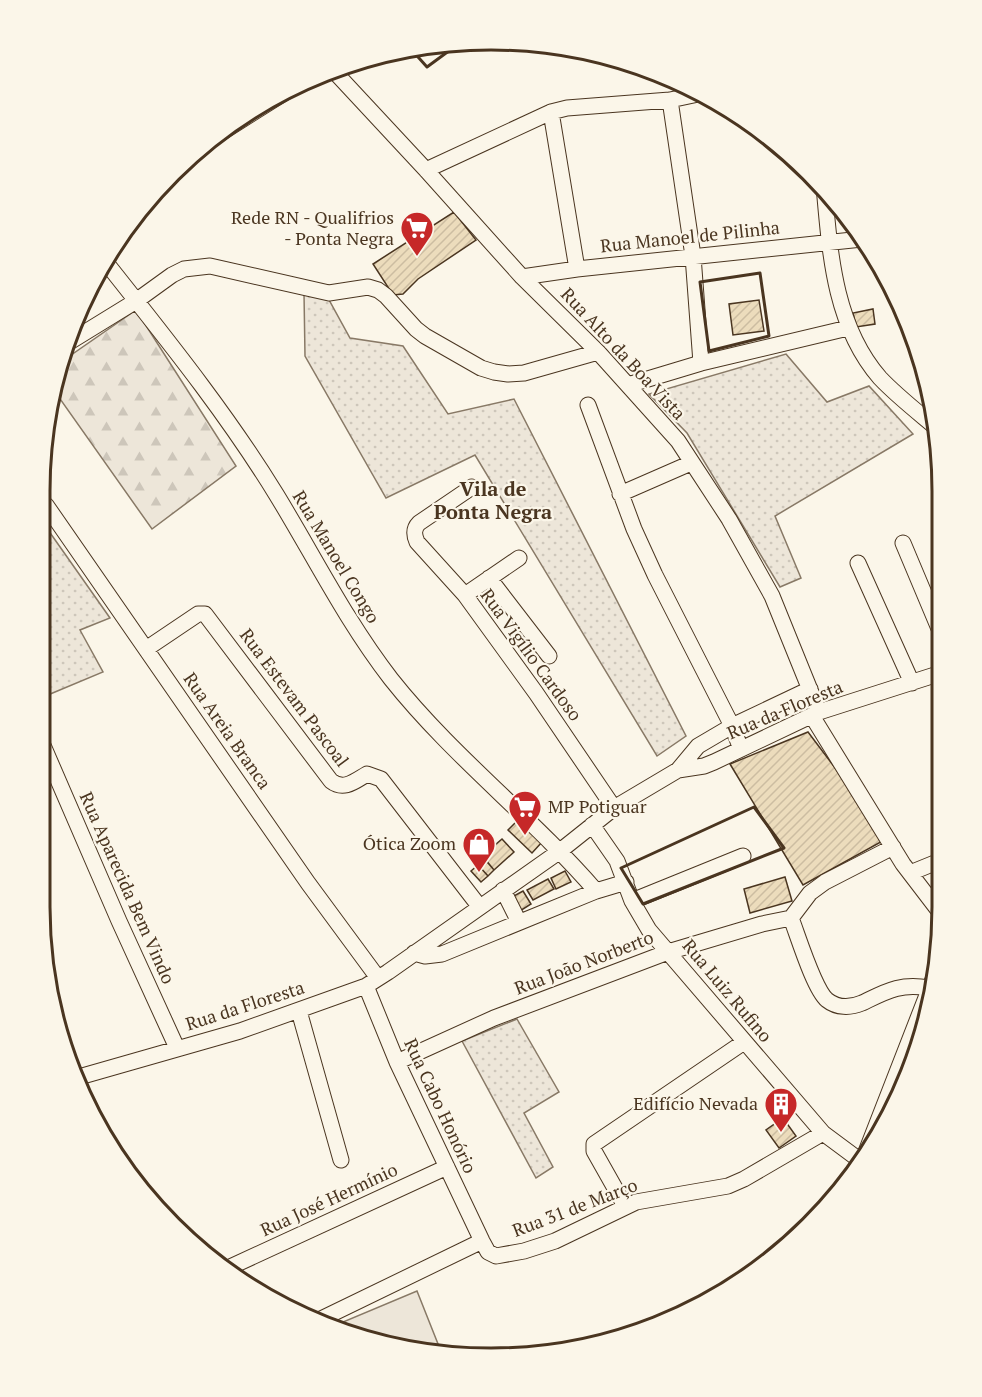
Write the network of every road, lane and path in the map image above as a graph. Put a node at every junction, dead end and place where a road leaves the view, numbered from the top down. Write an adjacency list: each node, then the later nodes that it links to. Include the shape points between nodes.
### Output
1 (339, 77): 5 (street, Rua Alto da Boa Vista)
2 (688, 96): 3 (street)
3 (670, 100): 4 (street); 9 (street)
4 (551, 112): 5 (street); 11 (street)
5 (426, 170): 12 (street, Rua Alto da Boa Vista)
6 (826, 203): 8 (street)
7 (854, 240): 8 (street, Rua Manoel de Pilinha)
8 (829, 242): 9 (street, Rua Manoel de Pilinha); 14 (street)
9 (693, 256): 11 (street, Rua Manoel de Pilinha); 17 (street)
10 (110, 268): 13 (street, Rua Manoel Congo)
11 (577, 269): 12 (street, Rua Manoel de Pilinha)
12 (522, 277): 16 (street, Rua Alto da Boa Vista)
13 (136, 301): 15 (street); 16 (street, via 184,269 210,266 329,293 368,287 378,290 425,336 494,372 524,373); 44 (street, Rua Manoel Congo, via 216,404 276,494 336,599 390,678 467,762)
14 (849, 328): 17 (street); 20 (street, via 869,364)
15 (77, 337)
16 (598, 352): 18 (street, Rua Alto da Boa Vista)
17 (700, 363): 18 (street)
18 (628, 385): 21 (street, Rua Alto da Boa Vista, via 678,441)
19 (588, 405): 23 (street)
20 (926, 419)
21 (691, 464): 23 (street); 35 (street, Rua Alto da Boa Vista, via 729,519 772,596)
22 (472, 487): 29 (street, Rua Vigílio Cardoso, via 419,523 415,530 417,542)
23 (620, 494): 37 (street, via 655,575)
24 (50, 511): 31 (street, Rua Areia Branca)
25 (903, 543): 30 (street)
26 (519, 558): 28 (street)
27 (858, 563): 34 (street)
28 (489, 578): 29 (street); 32 (street)
29 (465, 595): 41 (street, Rua Vigílio Cardoso)
30 (932, 612)
31 (146, 649): 53 (street, Rua Estevam Pascoal, via 201,613 208,617 331,780 345,786 367,774 381,779); 58 (street, Rua Areia Branca)
32 (549, 656)
33 (932, 676): 34 (street, Rua da Floresta)
34 (912, 682): 36 (street, Rua da Floresta)
35 (810, 689): 36 (street, Rua Alto da Boa Vista); 37 (street, Rua da Floresta)
36 (816, 714): 38 (street, Rua da Floresta); 43 (street, Rua Alto da Boa Vista)
37 (732, 726): 38 (street); 40 (street, Rua da Floresta, via 698,746)
38 (741, 749): 40 (street, Rua da Floresta, via 704,766)
39 (50, 762): 63 (street, Rua Aparecida Bem Vindo)
40 (678, 770): 41 (street, Rua da Floresta)
41 (614, 807): 42 (street, Rua da Floresta)
42 (592, 825): 44 (street, Rua da Floresta); 48 (street, Rua Luiz Rufino, via 617,861)
43 (893, 847): 47 (street); 54 (street, via 825,882 810,893)
44 (560, 850): 49 (street, Rua da Floresta); 50 (street, Rua Manoel Congo)
45 (743, 856): 51 (street)
46 (932, 864): 47 (street)
47 (910, 873): 52 (street)
48 (626, 882): 50 (street); 51 (street, Rua Luiz Rufino)
49 (503, 890): 53 (street, Rua da Floresta); 55 (street)
50 (596, 891): 55 (street)
51 (632, 902): 56 (street, Rua Luiz Rufino)
52 (932, 902)
53 (479, 906): 57 (street, Rua da Floresta)
54 (791, 918): 56 (street, Rua João Norberto); 59 (street, via 822,994 835,1005 851,1006 896,988)
55 (519, 922): 57 (street, via 435,956)
56 (668, 951): 62 (street, Rua Luiz Rufino); 64 (street, Rua João Norberto, via 494,1018)
57 (414, 953): 58 (street, Rua da Floresta)
58 (372, 982): 60 (street, Rua da Floresta); 64 (street, Rua Cabo Honório, via 377,1010)
59 (925, 988)
60 (299, 1011): 63 (street, Rua da Floresta); 69 (street)
61 (919, 1011): 66 (street)
62 (744, 1042): 67 (street, Rua Luiz Rufino); 71 (street, via 594,1144 594,1151)
63 (177, 1048): 65 (street, Rua da Floresta)
64 (397, 1062): 70 (street, Rua Cabo Honório)
65 (83, 1076)
66 (881, 1112)
67 (824, 1133): 68 (street, Rua Luiz Rufino); 71 (street, Rua 31 de Março, via 728,1186)
68 (854, 1156)
69 (341, 1160)
70 (447, 1167): 72 (street, Rua Cabo Honório); 73 (street, Rua José Hermínio)
71 (625, 1206): 72 (street, Rua 31 de Março, via 555,1241 524,1251 496,1256 488,1252)
72 (482, 1241): 74 (street)
73 (235, 1265)
74 (327, 1316)

